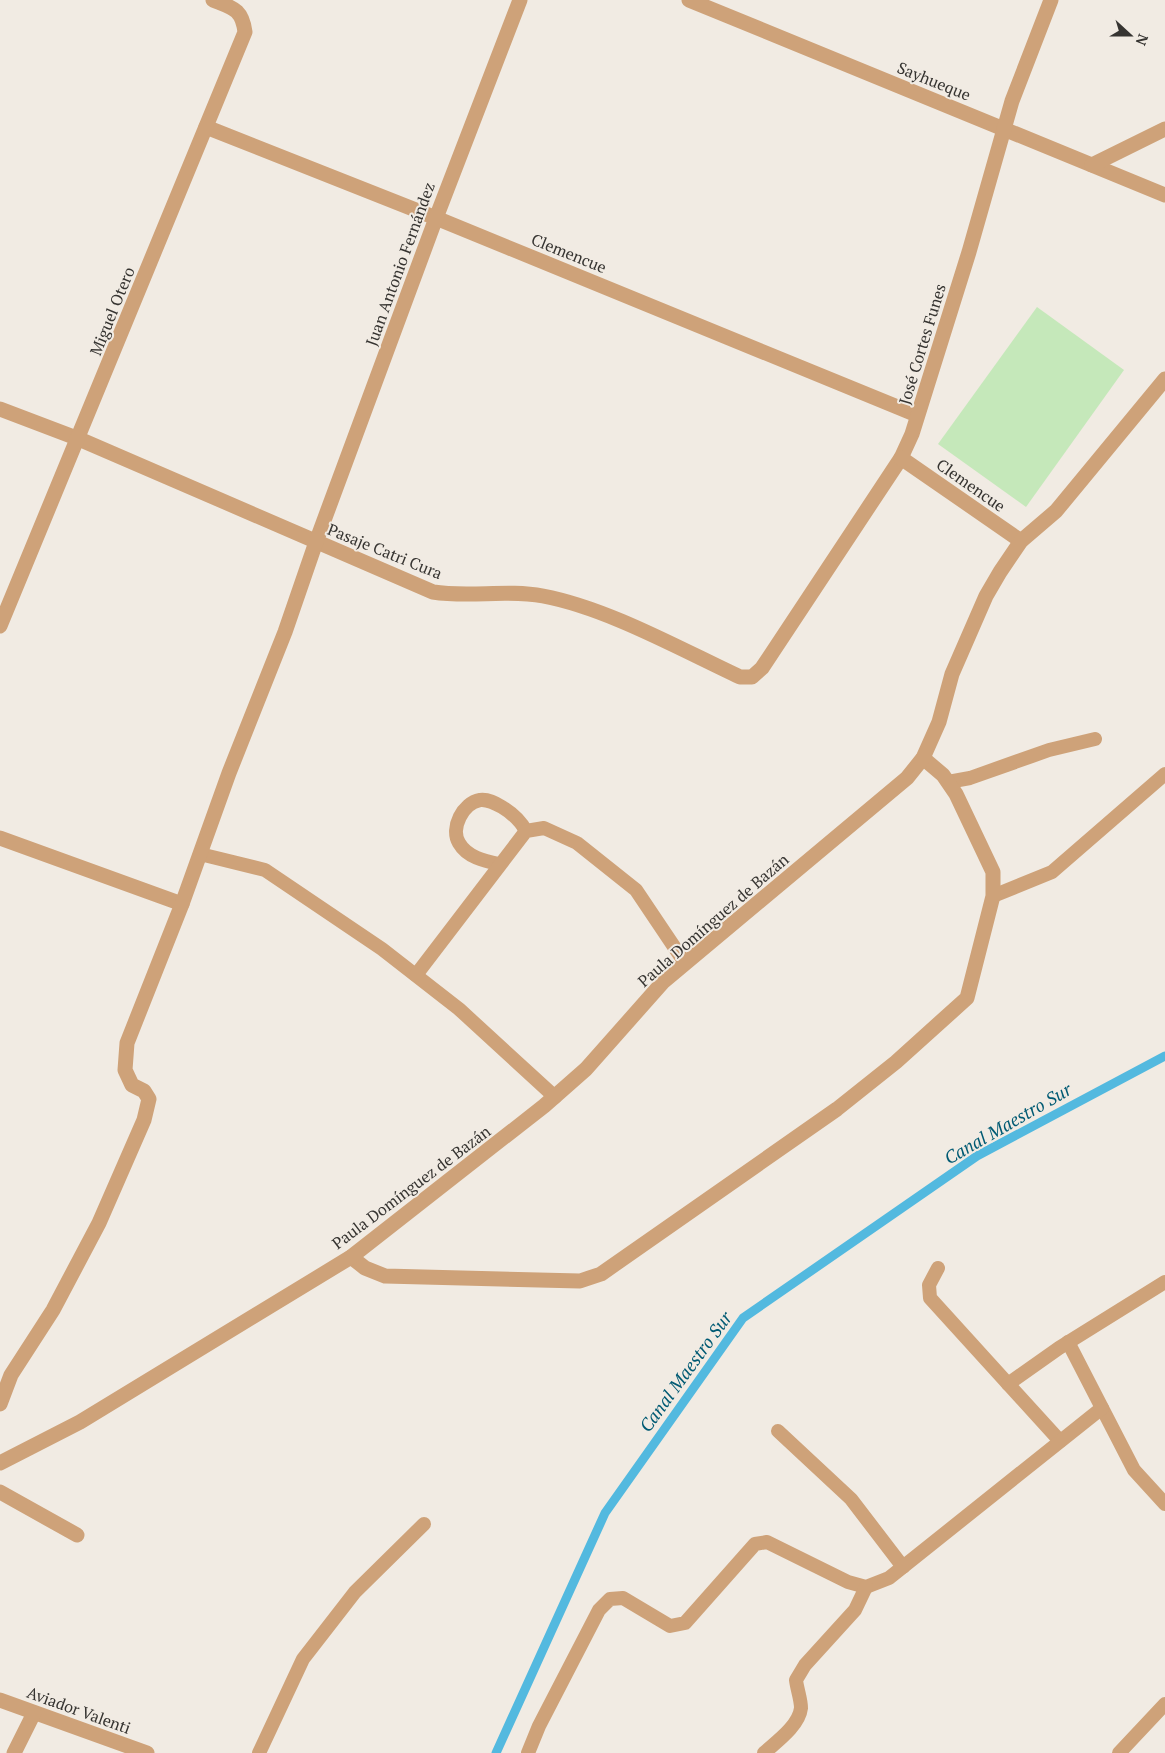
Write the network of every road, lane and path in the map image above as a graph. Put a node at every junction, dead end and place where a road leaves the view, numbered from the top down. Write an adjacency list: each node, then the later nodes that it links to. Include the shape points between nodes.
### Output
1 (213, 0): 5 (street, Miguel Otero, via 236,9 243,20 245,32)
2 (520, 0): 10 (street, Juan Antonio Fernández)
3 (689, 0): 7 (street, Sayhueque)
4 (1050, 0): 7 (street, José Cortes Funes)
5 (206, 127): 10 (street, Clemencue); 14 (street, Miguel Otero)
6 (1165, 128): 8 (street)
7 (1004, 129): 8 (street, Sayhueque); 13 (street, José Cortes Funes)
8 (1092, 165): 9 (street, Sayhueque)
9 (1165, 196)
10 (436, 218): 13 (street, Clemencue); 16 (street, Juan Antonio Fernández)
11 (1165, 378): 17 (street, Paula Domínguez de Bazán, via 1056,511)
12 (0, 409): 14 (street, Pasaje Catri Cura)
13 (917, 415): 15 (street, José Cortes Funes)
14 (79, 439): 16 (street, Pasaje Catri Cura); 18 (street, Miguel Otero)
15 (901, 458): 17 (street, Clemencue); 19 (street, José Cortes Funes)
16 (316, 542): 19 (street, Pasaje Catri Cura, via 433,592 542,595 600,613 740,677 752,677); 26 (street, Juan Antonio Fernández, via 286,632)
17 (1020, 542): 21 (street, Paula Domínguez de Bazán, via 986,596 952,674 939,722)
18 (0, 626)
19 (762, 668)
20 (1095, 739): 23 (lane)
21 (923, 758): 23 (street); 30 (street, Paula Domínguez de Bazán, via 907,778)
22 (1165, 774): 28 (lane, via 1052,872)
23 (948, 782): 28 (street, via 993,872)
24 (526, 831): 27 (lane); 27 (lane, via 510,812 490,800 470,803 461,814 457,827 458,842 472,857); 30 (lane, via 544,828 577,843 636,890)
25 (0, 838): 29 (street)
26 (200, 854): 29 (street, Juan Antonio Fernández); 31 (lane, via 265,870)
27 (499, 864): 31 (lane)
28 (993, 896): 33 (street, via 972,984 967,998 959,1007 837,1109 601,1274 580,1281 385,1276 365,1268)
29 (182, 904): 37 (street, Juan Antonio Fernández, via 127,1043 125,1070 132,1085 144,1091 150,1099 144,1120 99,1223 58,1302)
30 (685, 963): 32 (street, Paula Domínguez de Bazán, via 663,982 586,1069)
31 (416, 975): 32 (lane)
32 (555, 1097): 33 (street, Paula Domínguez de Bazán)
33 (351, 1257): 43 (street, Paula Domínguez de Bazán, via 80,1422)
34 (938, 1268): 38 (lane, via 929,1285 930,1298)
35 (1165, 1282): 36 (lane)
36 (1068, 1342): 38 (lane); 40 (lane)
37 (5, 1371): 39 (street)
38 (1008, 1384): 42 (lane)
39 (0, 1404)
40 (1102, 1408): 42 (lane); 45 (lane, via 1134,1470)
41 (778, 1431): 48 (lane, via 851,1500)
42 (1060, 1441): 48 (lane)
43 (0, 1463)
44 (0, 1492): 47 (street)
45 (1165, 1504)
46 (424, 1524): 55 (lane, via 355,1592 303,1659)
47 (77, 1535)
48 (903, 1567): 49 (lane, via 889,1578)
49 (866, 1587): 56 (lane, via 848,1582 767,1542 755,1544 685,1623 670,1626 623,1598 610,1600 599,1610); 57 (lane, via 855,1610 805,1665 796,1680 801,1708 796,1720)
50 (0, 1700): 52 (street, Aviador Valenti)
51 (1165, 1704): 58 (lane)
52 (34, 1713): 53 (street); 54 (street, Aviador Valenti)
53 (14, 1753)
54 (147, 1753)
55 (259, 1753)
56 (528, 1753)
57 (764, 1753)
58 (1119, 1753)

